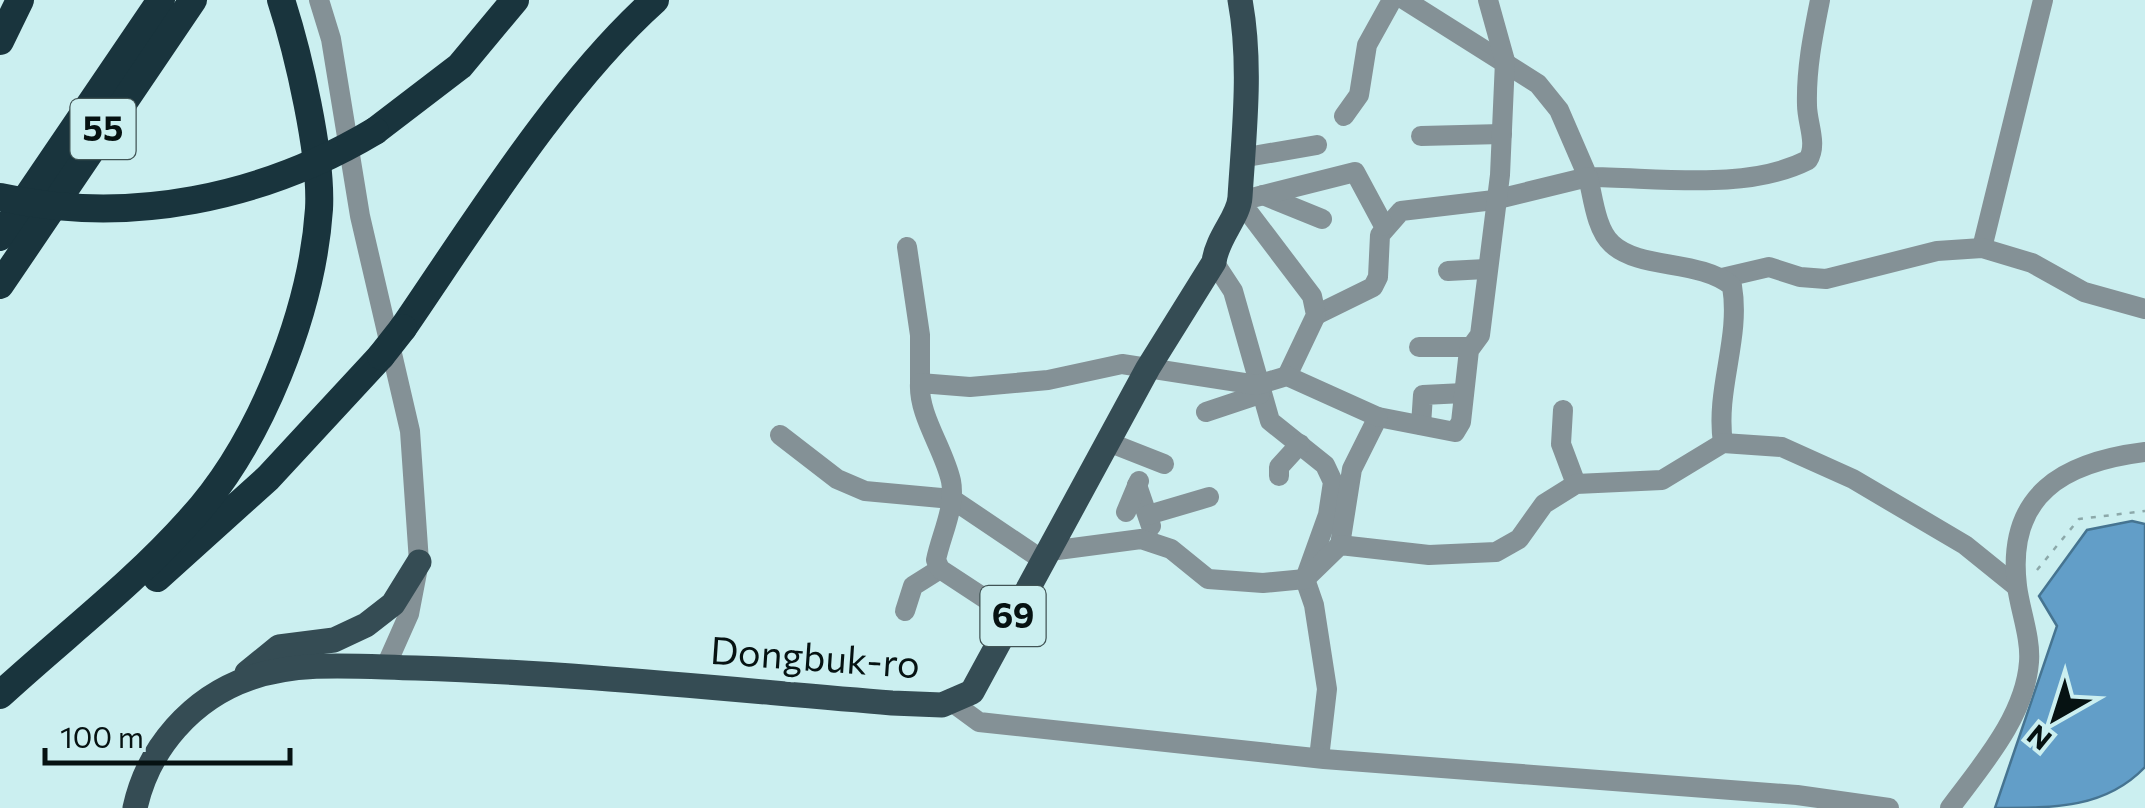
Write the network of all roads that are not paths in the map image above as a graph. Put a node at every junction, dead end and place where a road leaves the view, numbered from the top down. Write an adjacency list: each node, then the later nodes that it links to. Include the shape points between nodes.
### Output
1 (20, 0): 14 (highway)
2 (161, 0): 29 (highway, 55)
3 (193, 0): 29 (highway, 55)
4 (280, 0): 67 (highway, via 307,106 319,207 302,298 274,384 243,446)
5 (319, 0): 63 (street, via 410,431)
6 (515, 0): 22 (highway, bridge, via 460,66 375,131 289,175 199,200 88,207)
7 (655, 0): 67 (highway, bridge, via 488,202 380,356 268,478)
8 (1240, 0): 20 (main road, Dongbuk-ro / 69)
9 (1392, 0): 16 (street, via 1372,22 1359,95)
10 (1406, 0): 15 (street)
11 (1488, 0): 15 (street)
12 (1820, 0): 21 (street, via 1809,51 1814,152 1808,160 1743,176)
13 (2043, 0): 28 (street)
14 (0, 41)
15 (1505, 61): 17 (street); 21 (street, via 1538,84 1559,110)
16 (1344, 116)
17 (1502, 134): 18 (street); 24 (street)
18 (1421, 136)
19 (1317, 145): 20 (street)
20 (1241, 158): 23 (main road, Dongbuk-ro / 69)
21 (1588, 177): 24 (street); 33 (street, via 1613,245)
22 (0, 196)
23 (1252, 198): 25 (street); 26 (street, via 1355,172); 30 (main road, Dongbuk-ro / 69, via 1216,242); 36 (street, via 1312,296)
24 (1494, 200): 26 (street, via 1410,208); 31 (street)
25 (1322, 219)
26 (1384, 226): 36 (street, via 1373,287)
27 (907, 247): 41 (street)
28 (1982, 248): 33 (street, via 1826,279 1769,267); 35 (street, via 2032,262 2084,292)
29 (8, 249): 34 (highway, 55)
30 (1214, 262): 39 (main road, Dongbuk-ro / 69); 42 (street, via 1234,291)
31 (1486, 269): 32 (street); 37 (street, via 1480,335)
32 (1448, 271)
33 (1722, 278): 50 (street, via 1735,302 1720,418)
34 (0, 285)
35 (2145, 309)
36 (1316, 315): 40 (street)
37 (1470, 346): 38 (street); 43 (street)
38 (1419, 348)
39 (1148, 368): 41 (street, via 1104,366 1048,380 970,387); 42 (street); 49 (main road, Dongbuk-ro / 69)
40 (1288, 376): 42 (street); 46 (street)
41 (920, 383): 57 (street, via 919,400)
42 (1258, 389): 45 (street); 51 (street, via 1270,421)
43 (1464, 393): 47 (street, via 1423,394); 47 (street, via 1456,432)
44 (1563, 410): 55 (street, via 1561,444)
45 (1206, 412)
46 (1378, 418): 47 (street); 61 (street, via 1352,469)
47 (1420, 425)
48 (780, 435): 57 (street, via 836,479 865,490)
49 (1108, 442): 54 (street, via 1156,463); 62 (main road, Dongbuk-ro / 69)
50 (1723, 443): 55 (street, via 1662,480); 66 (street, via 1782,447 1852,479 1966,544)
51 (1300, 444): 53 (street); 65 (street, via 1325,464 1333,482)
52 (2145, 452): 66 (street, via 2070,468 2051,485 2026,514 2015,556)
53 (1279, 476)
54 (1137, 484): 58 (street); 59 (street)
55 (1576, 484): 61 (street, via 1544,504 1519,539 1496,552 1429,555)
56 (1209, 496): 59 (street)
57 (952, 498): 62 (street); 64 (street, via 939,544)
58 (1126, 512)
59 (1148, 514): 60 (street)
60 (1152, 542): 62 (street, via 1142,538); 65 (street, via 1208,578)
61 (1340, 546): 65 (street)
62 (1047, 556): 69 (main road, Dongbuk-ro / 69)
63 (419, 562): 70 (street, via 409,614); 71 (main road, via 403,591 366,625 334,640 279,647)
64 (940, 569): 68 (street, via 913,586); 69 (street)
65 (1306, 578): 74 (street, via 1327,689)
66 (2018, 587): 77 (street, via 2030,661 2018,707)
67 (134, 588): 72 (highway)
68 (905, 611)
69 (1013, 617): 73 (main road, Dongbuk-ro / 69, via 972,692)
70 (386, 668): 71 (main road, Dongbuk-ro, via 286,669); 73 (main road, Dongbuk-ro, via 503,671 892,704)
71 (231, 686): 75 (main road, Dongbuk-ro, via 171,733)
72 (0, 695)
73 (949, 700): 74 (street, via 979,722)
74 (1319, 758): 76 (street, via 1636,780)
75 (135, 808)
76 (1889, 808)
77 (1950, 808)

